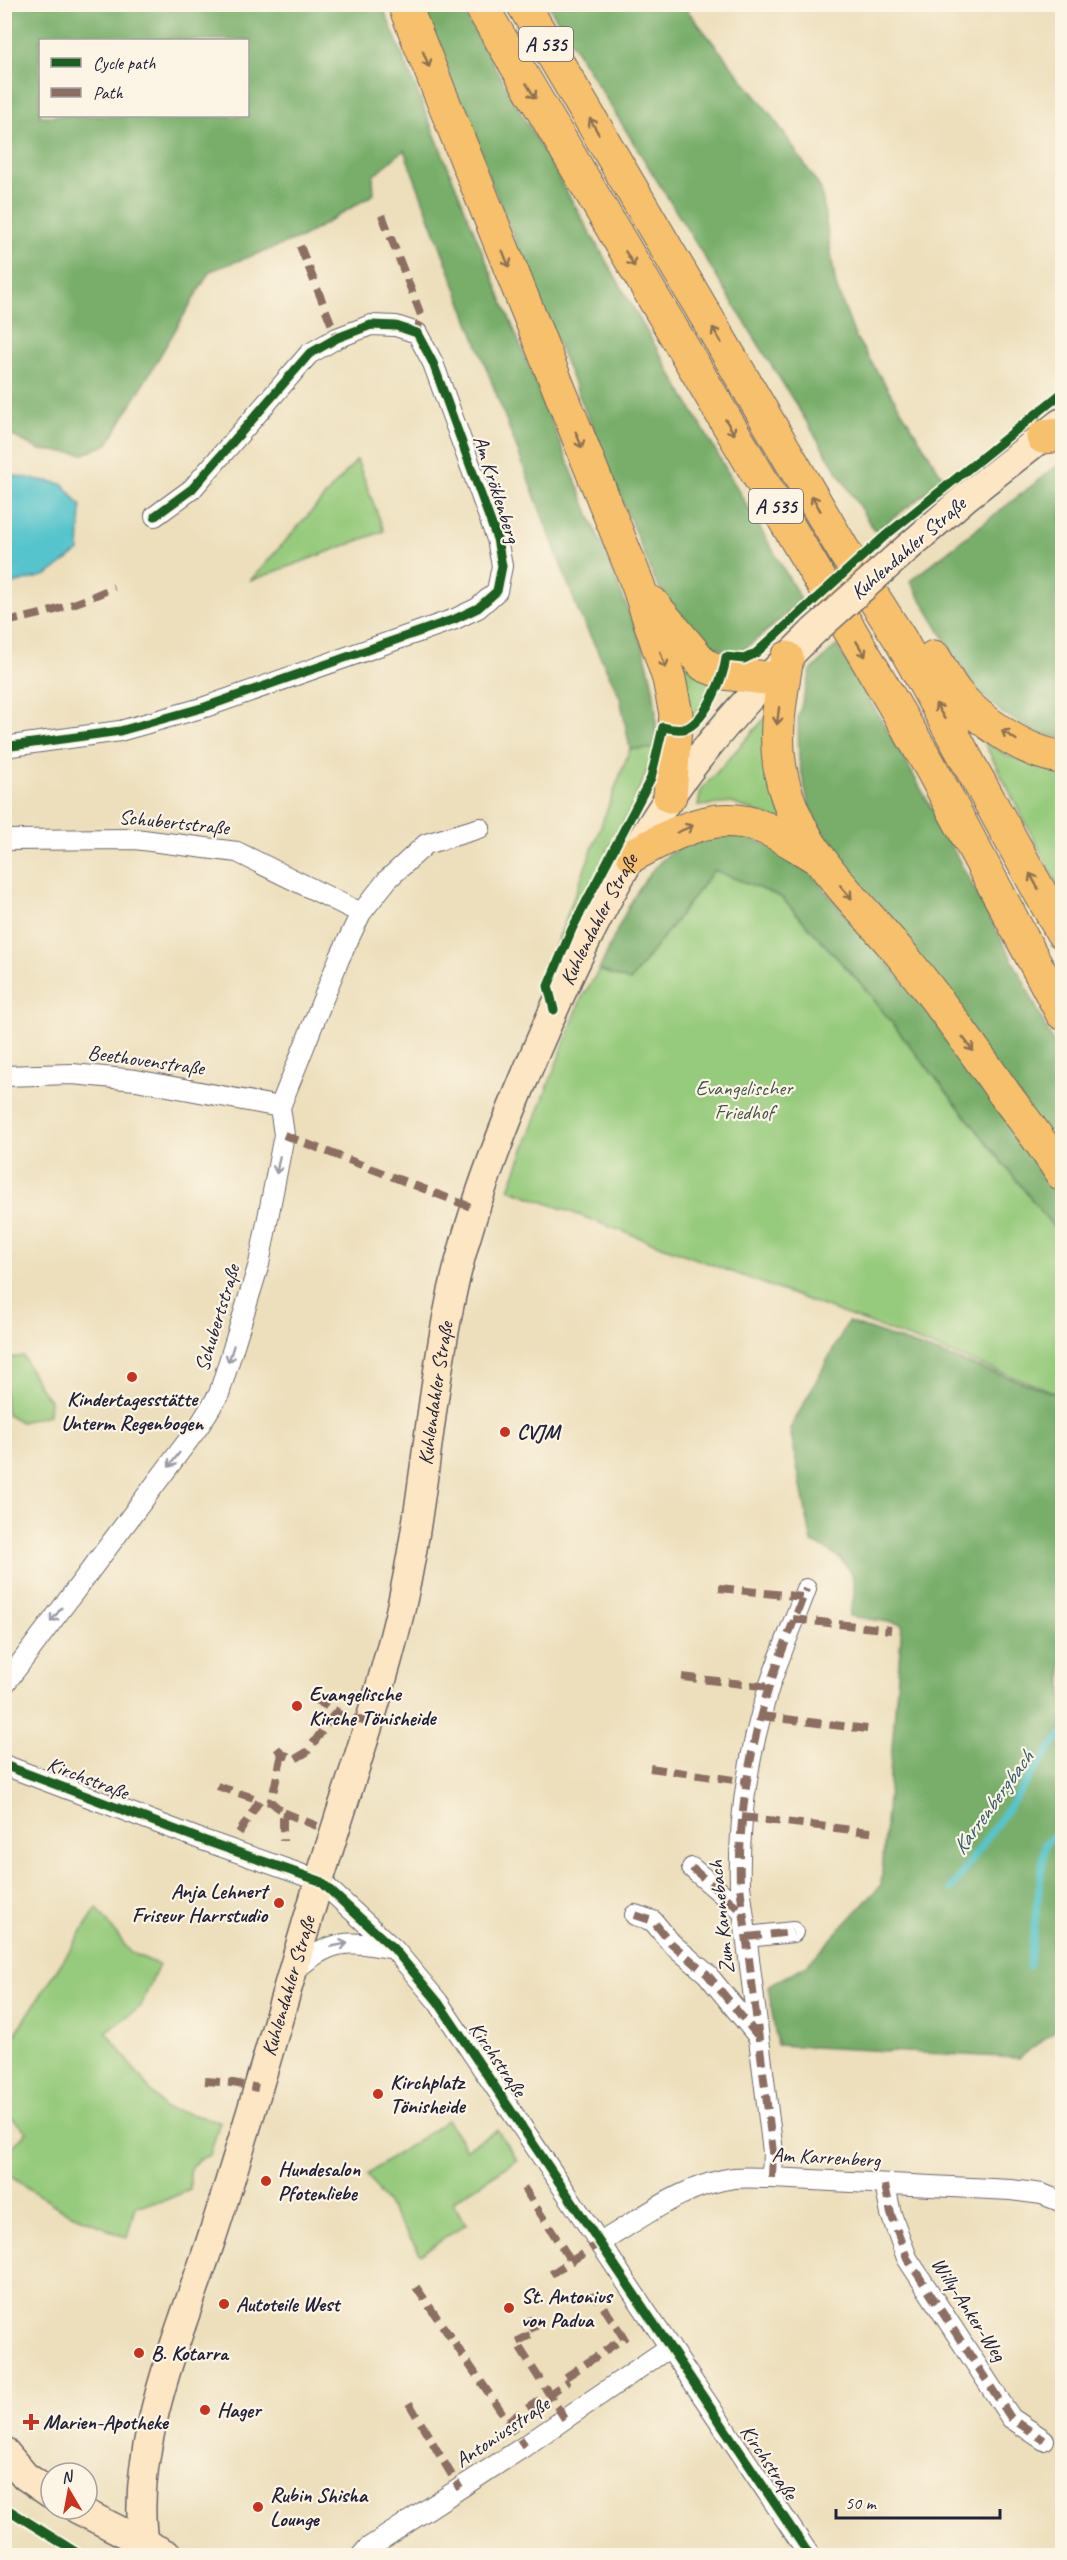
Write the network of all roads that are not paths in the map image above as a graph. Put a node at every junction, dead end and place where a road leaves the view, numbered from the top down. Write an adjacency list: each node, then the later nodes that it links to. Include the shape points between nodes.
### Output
1 (404, 4): 7 (highway, one-way to 7)
2 (480, 4): 18 (highway, A 535, one-way to 18, via 930,766)
3 (523, 4): 6 (highway, A 535, one-way to 3)
4 (1056, 431): 8 (main road, Kuhlendahler Straße, bridge, via 966,497)
5 (155, 516): 9 (street, Am Kröklenberg, via 192,489 309,354 371,325 396,326 417,333 433,363 497,539 502,566 498,591 478,608 437,625 215,704 120,731)
6 (845, 553): 10 (highway, one-way to 6, via 1031,750 988,722 956,693 894,594); 17 (highway, A 535, one-way to 6, via 900,639)
7 (638, 585): 8 (highway, via 704,665 724,673); 11 (highway, one-way to 11, via 669,679 676,714)
8 (776, 668): 11 (main road, Kuhlendahler Straße); 15 (highway, one-way to 15, via 780,768 799,826)
9 (4, 747)
10 (1062, 757)
11 (670, 796): 14 (main road, Kuhlendahler Straße)
12 (480, 828): 16 (street, Schubertstraße, via 426,844 388,879)
13 (4, 840): 16 (street, Schubertstraße, via 135,839 237,852)
14 (633, 855): 15 (highway, one-way to 15, via 706,821 740,820 768,829); 26 (main road, Kuhlendahler Straße, via 554,1010 476,1209 447,1317 400,1611 375,1707)
15 (817, 858): 21 (highway, one-way to 21, via 904,958)
16 (361, 913): 20 (street, Schubertstraße)
17 (1062, 932)
18 (1062, 1013)
19 (4, 1076): 20 (street, Beethovenstraße, via 72,1074 136,1080)
20 (280, 1107): 23 (street, Schubertstraße, one-way to 23, via 284,1135 259,1264 219,1394)
21 (1062, 1174)
22 (806, 1589): 27 (street, Zum Kannebach, via 769,1687 752,1748 739,1848)
23 (4, 1685)
24 (4, 1765): 26 (street, Kirchstraße)
25 (692, 1868): 27 (street)
26 (320, 1881): 31 (street, Kirchstraße); 32 (main road, Kuhlendahler Straße)
27 (743, 1912): 30 (street, Zum Kannebach)
28 (635, 1915): 33 (street, via 653,1921 670,1943 707,1974)
29 (792, 1932): 30 (street)
30 (747, 1937): 33 (street, Zum Kannebach)
31 (394, 1949): 32 (street, one-way to 31, via 306,1960 340,1943); 37 (street, Kirchstraße, via 438,2002)
32 (292, 1972): 43 (main road, Kuhlendahler Straße, via 228,2188 158,2398 145,2459)
33 (757, 2035): 34 (street, Zum Kannebach, via 773,2152)
34 (772, 2178): 35 (street, Am Karrenberg); 37 (street, Am Karrenberg, via 735,2178 700,2187 672,2199)
35 (885, 2185): 36 (street, Am Karrenberg, via 1011,2190 1042,2194); 39 (street, Willy-Anker-Weg, via 907,2258 1011,2418)
36 (1062, 2202)
37 (601, 2242): 38 (street, Kirchstraße)
38 (670, 2347): 45 (street, Antoniusstraße); 46 (street, Kirchstraße)
39 (1044, 2440)
40 (6, 2458): 41 (main road)
41 (39, 2486)
42 (97, 2521): 43 (main road)
43 (144, 2549): 44 (main road)
44 (170, 2556)
45 (361, 2556)
46 (810, 2556)

